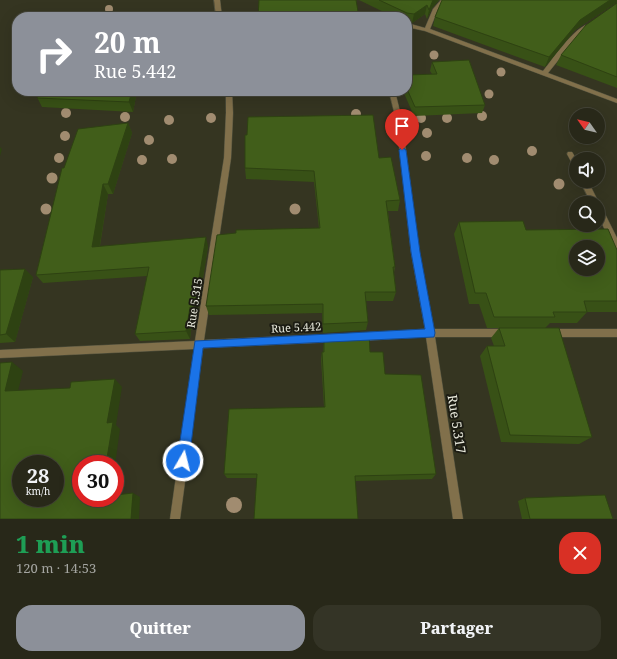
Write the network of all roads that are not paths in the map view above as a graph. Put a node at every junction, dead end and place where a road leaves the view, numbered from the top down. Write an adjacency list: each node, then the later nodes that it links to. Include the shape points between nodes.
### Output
1 (217, 0): 3 (street)
2 (444, 0): 6 (street, via 436,9)
3 (218, 12)
4 (598, 19): 7 (street, via 578,32)
5 (412, 26): 6 (street)
6 (427, 30): 7 (street)
7 (545, 73): 10 (street)
8 (229, 96): 17 (street, Rue 5.315, via 231,115 227,155)
9 (393, 96): 13 (street, Rue 5.317, via 399,120 415,252)
10 (617, 101)
11 (605, 222): 12 (street)
12 (617, 246)
13 (430, 333): 14 (street, Rue 5.442); 17 (street, Rue 5.442); 20 (street, Rue 5.317)
14 (516, 333)
15 (539, 333): 16 (street)
16 (617, 333)
17 (199, 344): 18 (street, Rue 5.442); 19 (street, Rue 5.315)
18 (0, 354)
19 (175, 519)
20 (458, 519)

